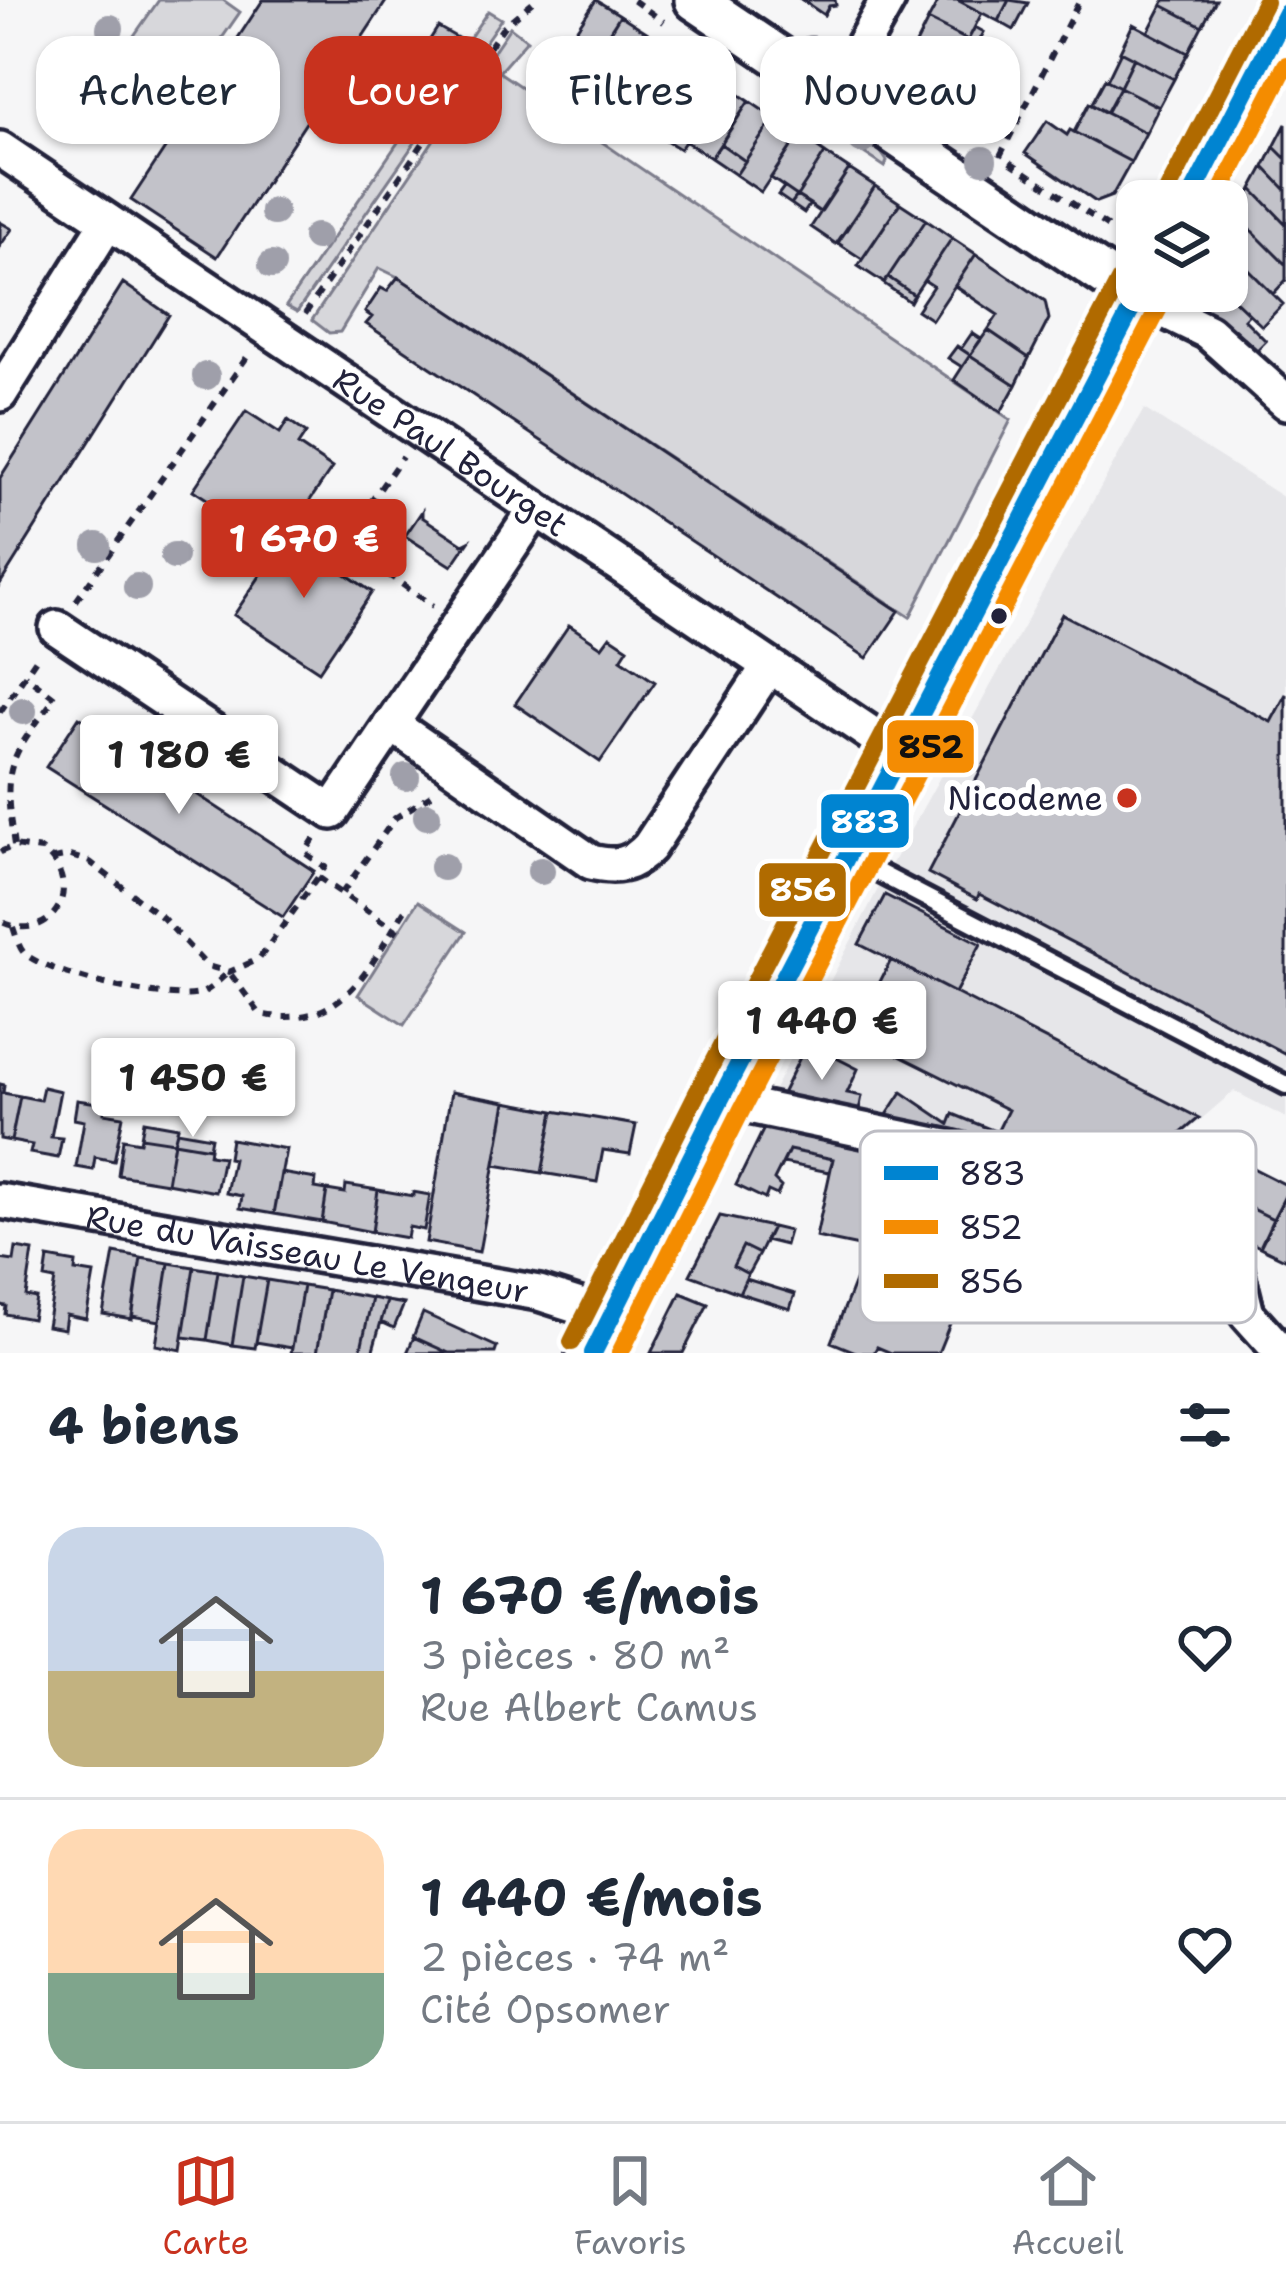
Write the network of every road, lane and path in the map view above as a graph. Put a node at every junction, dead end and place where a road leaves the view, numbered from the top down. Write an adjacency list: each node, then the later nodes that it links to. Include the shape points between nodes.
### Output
1 (535, 0): 16 (path, via 505,26)
2 (695, 0): 7 (street)
3 (888, 0): 6 (street)
4 (1080, 0): 10 (path)
5 (1286, 13): 11 (main road)
6 (868, 36)
7 (760, 44)
8 (911, 144): 13 (street)
9 (0, 149): 12 (street, Rue Paul Bourget)
10 (1000, 156)
11 (1200, 180)
12 (109, 222): 16 (street, Rue Paul Bourget); 17 (street)
13 (1116, 278)
14 (1131, 312): 27 (main road)
15 (1172, 312): 18 (street, via 1208,332)
16 (276, 336): 19 (street, Rue Paul Bourget); 22 (path)
17 (0, 394)
18 (1286, 402)
19 (419, 431): 20 (street, Rue Paul Bourget); 21 (path, via 341,545)
20 (536, 509): 21 (street); 23 (street, Rue Paul Bourget)
21 (458, 624): 26 (street)
22 (57, 628): 24 (path); 29 (street)
23 (769, 666): 27 (street, Rue Paul Bourget); 28 (street, via 649,847 630,863 591,862)
24 (25, 675): 25 (path); 30 (path, via 55,698 15,749 7,774)
25 (0, 712)
26 (391, 724): 28 (street); 29 (street)
27 (901, 754): 32 (main road)
28 (464, 774): 35 (path, via 395,818)
29 (332, 812): 34 (path, via 305,853 325,867)
30 (14, 846): 31 (path); 33 (path)
31 (0, 852)
32 (847, 856): 41 (lane); 42 (main road)
33 (53, 859): 38 (path, via 64,885 56,912 33,927); 40 (path, via 90,862 163,918 208,966)
34 (318, 877): 35 (path); 40 (path, via 259,959)
35 (342, 893): 39 (path)
36 (408, 905): 39 (path)
37 (0, 922): 38 (path)
38 (13, 927): 40 (path, via 25,954 132,990 202,993)
39 (396, 930): 40 (path, via 352,993 292,1018 260,1014)
40 (230, 972)
41 (1286, 1085)
42 (720, 1100): 43 (street); 46 (main road)
43 (869, 1131)
44 (0, 1202): 46 (street, Rue du Vaisseau Le Vengeur, via 539,1293)
45 (1254, 1323): 47 (street)
46 (602, 1335)
47 (1282, 1353)

